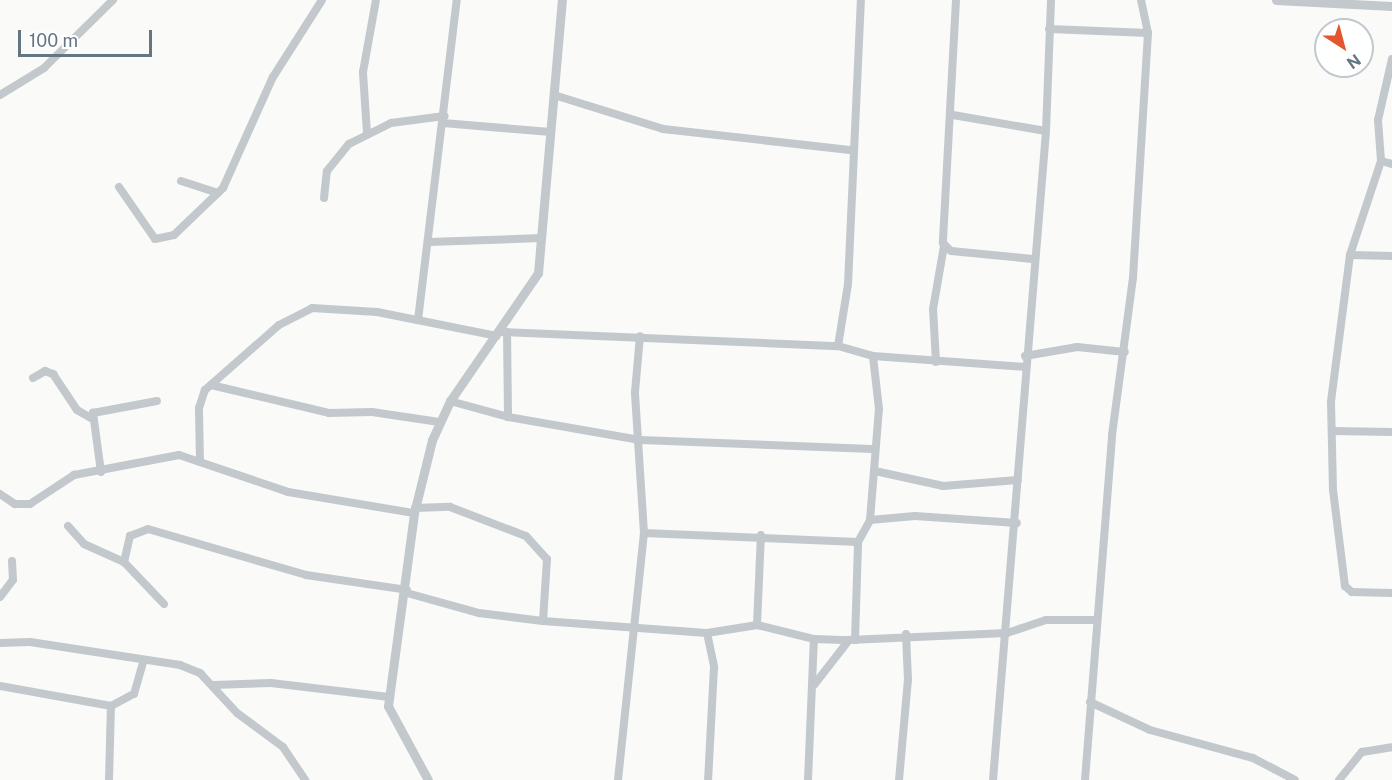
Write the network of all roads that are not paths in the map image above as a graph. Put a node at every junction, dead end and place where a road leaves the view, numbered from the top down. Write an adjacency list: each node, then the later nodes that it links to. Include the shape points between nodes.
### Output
1 (113, 0): 15 (street, via 44,68)
2 (322, 0): 27 (street, via 273,77)
3 (376, 0): 21 (street, via 363,72)
4 (457, 0): 18 (street)
5 (562, 0): 16 (street)
6 (861, 0): 22 (street)
7 (956, 0): 17 (street)
8 (1051, 0): 12 (street)
9 (1141, 0): 13 (street)
10 (1276, 0): 11 (street)
11 (1392, 6)
12 (1049, 29): 13 (street); 19 (street)
13 (1148, 33): 39 (street)
14 (1392, 59): 23 (street, via 1376,137)
15 (0, 95)
16 (554, 95): 20 (street); 22 (street, via 663,129)
17 (953, 115): 19 (street); 31 (street)
18 (444, 120): 20 (street); 21 (street, via 411,119); 30 (street, via 431,191)
19 (1046, 131): 34 (street)
20 (551, 132): 29 (street)
21 (367, 133): 28 (street, via 332,161)
22 (850, 150): 38 (street, via 848,284)
23 (1381, 161): 24 (street); 32 (street)
24 (1392, 164)
25 (181, 181): 27 (street)
26 (119, 187): 27 (street, via 138,219 160,241 174,235)
27 (218, 193)
28 (324, 198)
29 (542, 238): 30 (street); 36 (street, via 532,285)
30 (429, 242): 35 (street)
31 (944, 246): 34 (street); 42 (street, via 933,309)
32 (1350, 255): 33 (street); 51 (street, via 1337,339)
33 (1392, 256)
34 (1033, 259): 40 (street)
35 (418, 320): 36 (street); 45 (street, via 344,307 312,308 279,325)
36 (501, 333): 37 (street); 47 (street); 49 (street)
37 (640, 336): 38 (street); 53 (street, via 635,392)
38 (838, 346): 41 (street)
39 (1125, 352): 40 (street, via 1077,347); 73 (street)
40 (1025, 356): 43 (street)
41 (873, 357): 42 (street); 54 (street, via 879,409)
42 (936, 362): 43 (street)
43 (1026, 367): 58 (street)
44 (33, 378): 48 (street, via 45,371 53,374 77,410)
45 (211, 385): 50 (street, via 329,413 372,412); 55 (street, via 199,408)
46 (157, 401): 48 (street, via 99,408)
47 (450, 401): 49 (street); 50 (street)
48 (91, 417): 57 (street)
49 (508, 417): 53 (street)
50 (439, 422): 60 (street)
51 (1333, 431): 52 (street); 70 (street, via 1333,490 1345,586 1352,592)
52 (1392, 432)
53 (640, 440): 54 (street); 64 (street)
54 (872, 449): 56 (street)
55 (200, 462): 57 (street, via 165,455); 60 (street, via 288,492)
56 (875, 471): 58 (street, via 943,486); 61 (street)
57 (101, 472): 59 (street, via 74,475 30,504 15,504)
58 (1018, 480): 62 (street)
59 (0, 494)
60 (415, 511): 69 (street); 74 (street, via 450,507 526,536 547,559)
61 (870, 520): 62 (street, via 915,516); 66 (street)
62 (1017, 523): 78 (street)
63 (68, 526): 68 (street, via 84,544)
64 (644, 532): 65 (street); 76 (street)
65 (761, 535): 66 (street); 75 (street)
66 (858, 542): 81 (street)
67 (12, 561): 71 (street, via 13,580)
68 (124, 562): 69 (street, via 130,536 148,529 306,575); 72 (street)
69 (407, 592): 74 (street, via 479,613); 86 (street)
70 (1392, 593)
71 (0, 597)
72 (164, 604)
73 (1096, 620): 78 (street, via 1046,620); 88 (street)
74 (543, 621): 76 (street)
75 (757, 625): 77 (street); 80 (street)
76 (632, 627): 77 (street); 94 (street)
77 (707, 633): 95 (street, via 714,667)
78 (1007, 633): 79 (street); 98 (street)
79 (906, 634): 81 (street); 97 (street, via 908,680)
80 (814, 639): 81 (street); 87 (street)
81 (852, 640): 87 (street, via 826,664)
82 (0, 643): 83 (street, via 30,642)
83 (143, 663): 84 (street, via 180,665); 89 (street, via 134,694)
84 (214, 685): 86 (street, via 271,683); 92 (street, via 237,713 283,747)
85 (0, 687): 89 (street)
86 (389, 697): 93 (street, via 397,728)
87 (812, 699): 96 (street)
88 (1090, 702): 99 (street); 100 (street, via 1150,730 1253,758)
89 (111, 706): 91 (street)
90 (1392, 747): 101 (street, via 1362,752)
91 (109, 780)
92 (304, 780)
93 (428, 780)
94 (618, 780)
95 (708, 780)
96 (808, 780)
97 (899, 780)
98 (993, 780)
99 (1085, 780)
100 (1295, 780)
101 (1339, 780)

